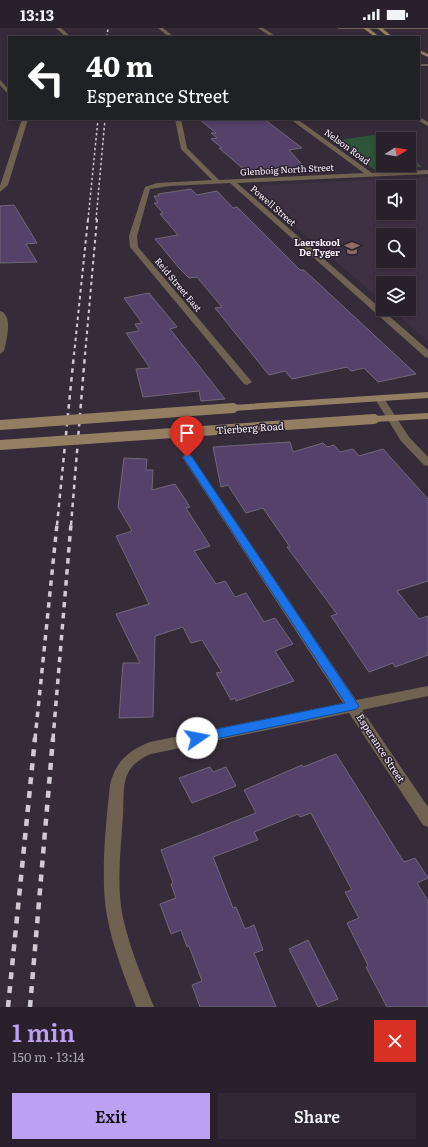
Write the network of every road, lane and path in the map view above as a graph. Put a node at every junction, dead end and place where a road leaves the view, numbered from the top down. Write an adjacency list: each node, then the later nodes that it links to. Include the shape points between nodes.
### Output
1 (58, 28): 8 (street)
2 (160, 28): 9 (street)
3 (260, 28): 10 (street)
4 (339, 28): 5 (street)
5 (365, 28): 6 (street); 11 (main road)
6 (379, 28): 7 (street); 12 (main road)
7 (428, 28)
8 (68, 36)
9 (171, 36)
10 (274, 36)
11 (377, 36)
12 (390, 36)
13 (0, 82): 14 (street)
14 (8, 92)
15 (25, 120): 23 (street, via 5,186)
16 (178, 120): 21 (street, via 184,149)
17 (294, 120): 19 (street, Nelson Road)
18 (428, 172): 19 (street, Glenboig North Street)
19 (371, 175): 20 (street, Glenboig North Street)
20 (231, 181): 21 (street, Glenboig North Street); 26 (street, Powell Street)
21 (218, 182): 22 (street, Glenboig North Street, via 157,185)
22 (147, 188): 27 (street, Reid Street East, via 133,236 134,247)
23 (0, 190)
24 (0, 313): 25 (street, via 4,323)
25 (0, 351)
26 (428, 355)
27 (247, 382)
28 (428, 395): 29 (main road, Tierberg Road)
29 (380, 398): 31 (street); 32 (main road, Tierberg Road, bridge)
30 (428, 416): 31 (main road, Tierberg Road)
31 (392, 418): 33 (main road, Tierberg Road, bridge); 35 (street, via 405,439)
32 (0, 425)
33 (0, 445)
34 (187, 457): 37 (street, Esperance Street)
35 (428, 463)
36 (428, 690): 37 (street)
37 (353, 706): 38 (street, Esperance Street); 39 (street, via 150,748 131,759 121,771 112,872 113,898 115,917)
38 (428, 820)
39 (145, 1007)

